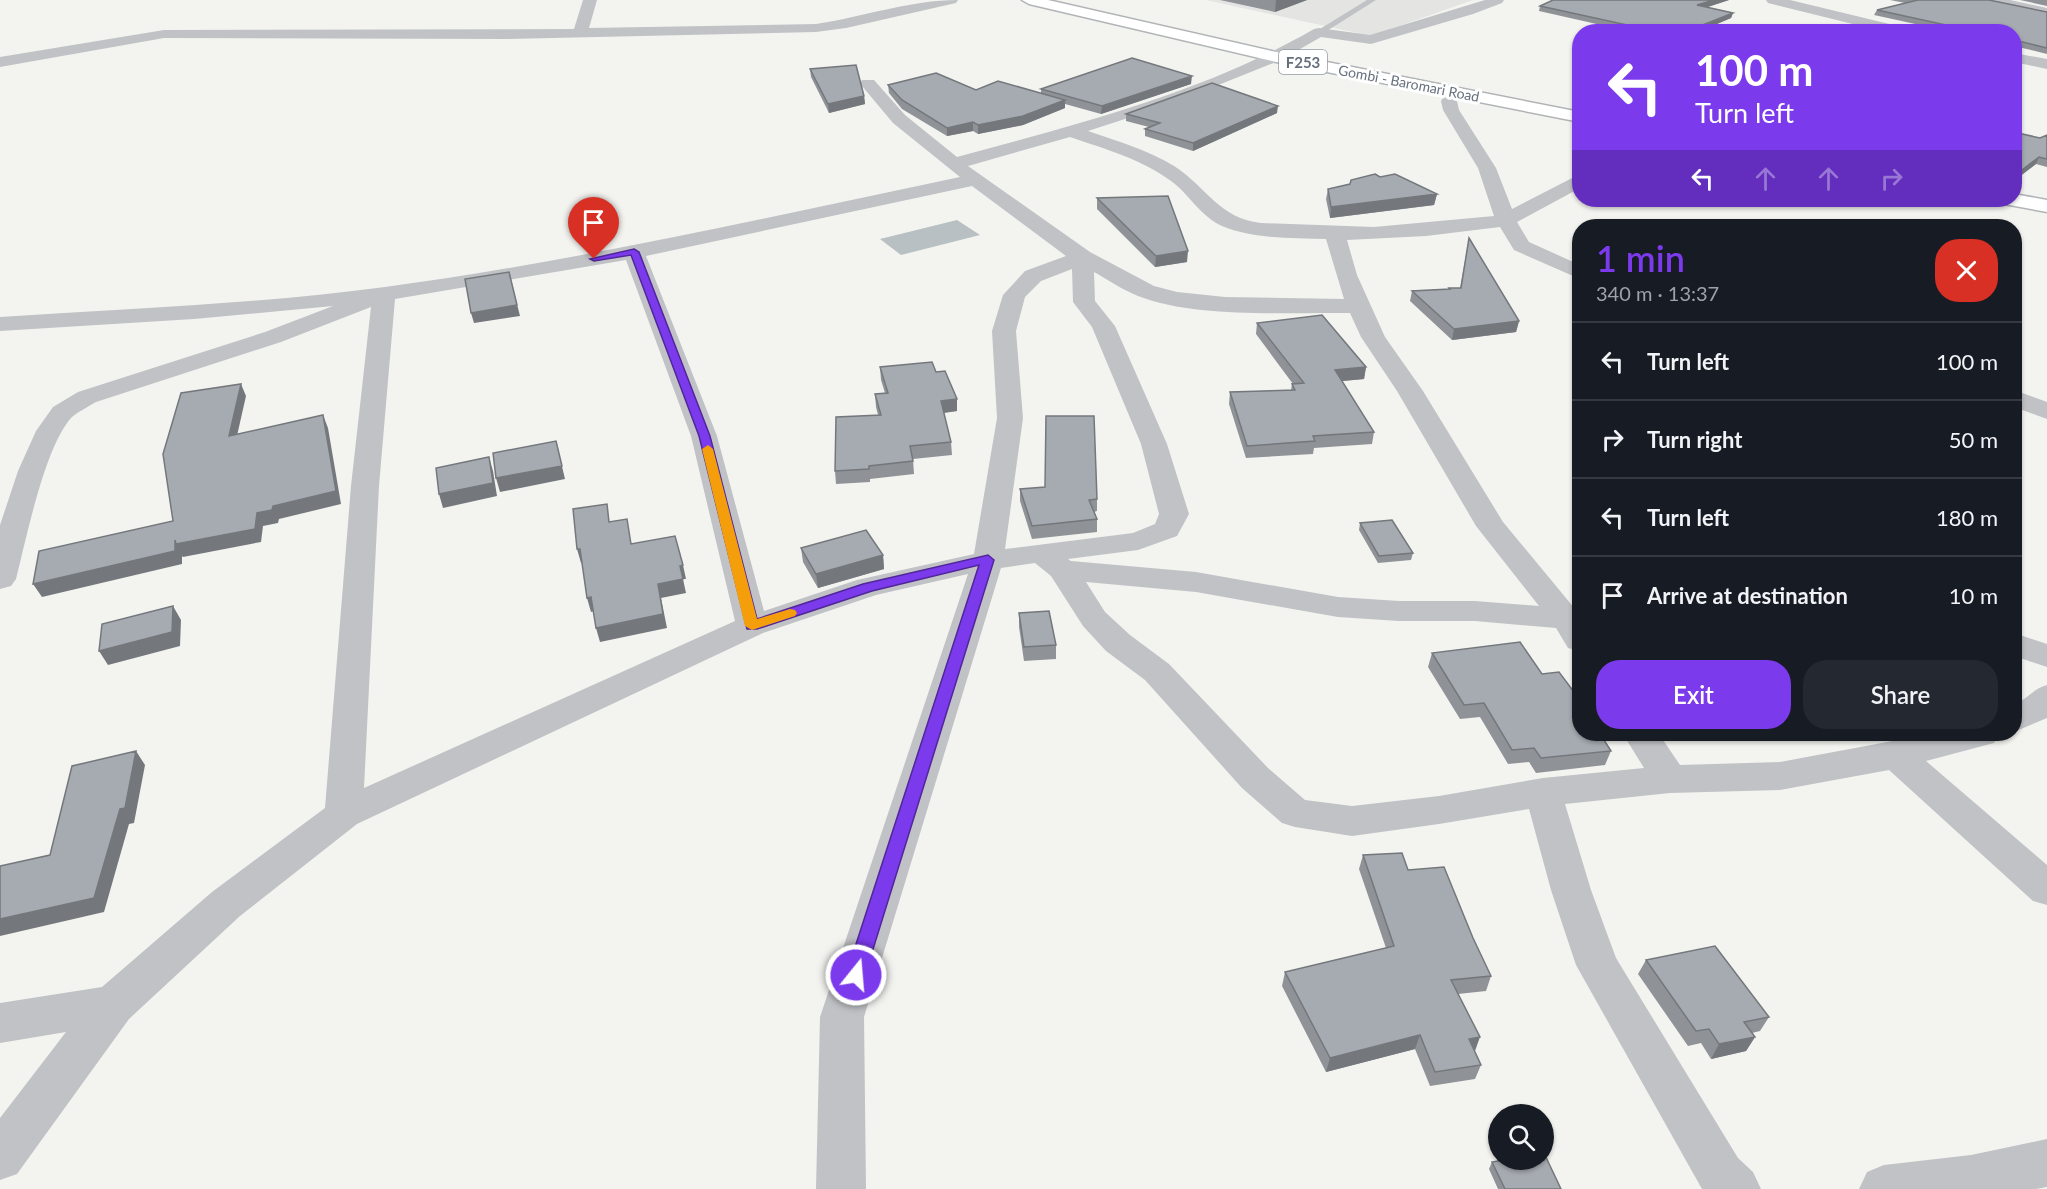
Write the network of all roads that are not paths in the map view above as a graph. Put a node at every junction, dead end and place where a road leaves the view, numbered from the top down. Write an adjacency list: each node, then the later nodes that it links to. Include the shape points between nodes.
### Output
1 (590, 0): 14 (street)
2 (951, 0): 14 (street, via 816,28)
3 (1029, 0): 15 (main road, Gombi - Baromari Road / F253)
4 (1061, 0): 15 (main road, Gombi - Baromari Road / F253)
5 (1372, 0): 13 (lane)
6 (1497, 0): 13 (street, via 1371,40)
7 (1773, 0): 11 (street)
8 (1991, 0): 10 (street)
9 (1860, 4): 11 (street)
10 (2047, 12)
11 (1827, 19): 12 (street)
12 (1857, 24)
13 (1319, 32): 15 (street)
14 (580, 33): 17 (street, via 164,34)
15 (1282, 53): 20 (main road, Gombi - Baromari Road / F253); 21 (main road, Gombi - Baromari Road / F253); 23 (street, via 1165,100)
16 (2022, 59): 18 (street)
17 (0, 62)
18 (2047, 64)
19 (867, 83): 24 (street, via 899,119)
20 (1455, 92): 22 (main road, Gombi - Baromari Road / F253); 31 (street, via 1449,101 1451,110 1487,168)
21 (1572, 107)
22 (1572, 115)
23 (1071, 131): 24 (street); 33 (street, via 1148,159 1180,179 1212,212 1230,222)
24 (954, 164): 25 (street)
25 (974, 180): 35 (street); 36 (street)
26 (1572, 185): 31 (street)
27 (2022, 191): 28 (main road)
28 (2047, 196)
29 (2022, 202): 30 (main road)
30 (2047, 206)
31 (1506, 220): 32 (street); 34 (street)
32 (1392, 234): 33 (street); 34 (street)
33 (1335, 235): 39 (street)
34 (1501, 244): 37 (street)
35 (634, 252): 38 (street); 46 (street, via 704,436)
36 (1082, 257): 39 (street, via 1146,291 1176,299 1225,304); 43 (street, via 1033,276 1014,295 1004,331 1010,418); 44 (street, via 1084,302 1103,326 1128,380 1154,444 1174,514 1167,530)
37 (1572, 270)
38 (384, 294): 40 (street, via 194,312); 45 (street, via 273,337 87,397 62,412 33,471); 58 (street, via 365,486)
39 (1358, 306): 47 (street, via 1373,337 1491,526)
40 (0, 324)
41 (2022, 401): 42 (street)
42 (2047, 411)
43 (988, 560): 44 (street); 46 (street, via 868,587); 64 (street, via 842,1017)
44 (1052, 561): 48 (street, via 1338,607 1475,611); 57 (street, via 1094,619 1157,672 1255,778 1295,813 1352,821)
45 (0, 579)
46 (752, 626): 58 (street)
47 (1572, 629)
48 (1572, 630)
49 (2022, 647): 50 (street)
50 (2047, 656)
51 (2047, 697): 52 (street, via 2038,708)
52 (2022, 716)
53 (1646, 741): 56 (street)
54 (1953, 741): 55 (street)
55 (1896, 755): 56 (street, via 1780,776); 59 (street)
56 (1670, 779): 57 (street)
57 (1543, 792): 65 (street, via 1597,965 1721,1175)
58 (344, 814): 60 (street, via 226,904)
59 (2047, 889)
60 (113, 1005): 61 (street); 62 (street)
61 (0, 1023)
62 (0, 1157)
63 (2047, 1163): 66 (street, via 1971,1179)
64 (842, 1189)
65 (1736, 1189)
66 (1884, 1189)

